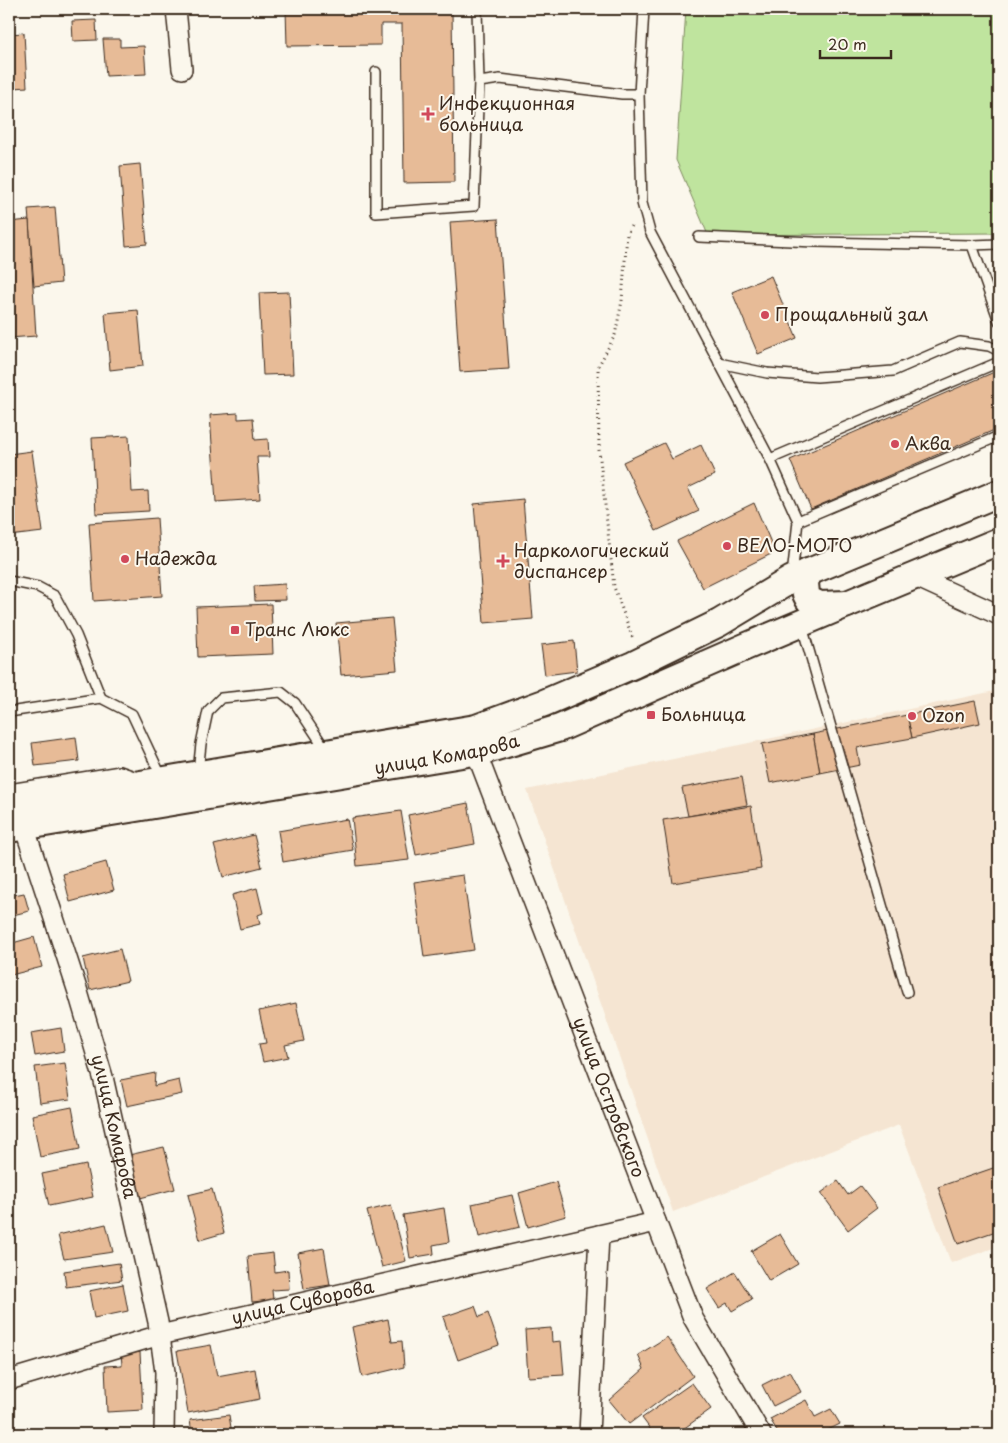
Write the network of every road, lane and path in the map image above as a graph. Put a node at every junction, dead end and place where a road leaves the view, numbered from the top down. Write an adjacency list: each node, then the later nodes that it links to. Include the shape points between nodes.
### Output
1 (176, 9): 4 (street)
2 (477, 9): 6 (lane)
3 (644, 9): 7 (lane)
4 (182, 69)
5 (376, 72): 6 (lane, via 376,213 474,206)
6 (479, 82): 7 (lane, via 500,79)
7 (639, 94): 8 (lane)
8 (642, 203): 15 (lane, via 650,232); 27 (path, via 627,234 622,300 615,335 598,367 599,450 614,587)
9 (699, 237): 11 (lane)
10 (999, 244): 11 (lane)
11 (972, 245): 12 (lane)
12 (999, 321)
13 (999, 351): 15 (lane, via 989,346 960,342 893,371 817,377 767,373)
14 (999, 362): 17 (lane)
15 (719, 363): 17 (lane)
16 (999, 436): 19 (lane)
17 (770, 459): 19 (lane)
18 (999, 493): 21 (street, улица Комарова)
19 (798, 520): 21 (lane)
20 (999, 541): 22 (street, улица Комарова)
21 (800, 576): 24 (street, via 809,600 819,606); 27 (street, улица Комарова, via 719,623)
22 (914, 576): 24 (street, улица Комарова); 25 (street)
23 (9, 581): 28 (lane, via 38,587 55,596 76,635)
24 (847, 604): 26 (street, улица Комарова)
25 (999, 615)
26 (801, 623): 31 (street, улица Комарова, via 560,728); 36 (lane)
27 (633, 653): 30 (street, улица Комарова, via 544,703 476,728)
28 (101, 698): 29 (lane); 33 (lane, via 132,714)
29 (9, 712)
30 (327, 752): 32 (street, улица Комарова); 32 (lane, via 295,703 281,692 221,698 208,711)
31 (476, 752): 35 (street, улица Комарова); 37 (street, улица Островского)
32 (198, 775): 33 (street, улица Комарова)
33 (158, 781): 34 (lane, via 120,771); 35 (street, улица Комарова)
34 (9, 789)
35 (14, 821): 39 (street, улица Комарова, via 78,992 103,1077)
36 (907, 992)
37 (656, 1222): 38 (street, улица Суворова); 43 (street, улица Островского, via 693,1318)
38 (599, 1235): 39 (street, улица Суворова); 42 (street)
39 (160, 1336): 40 (street, улица Суворова); 41 (street, улица Комарова, via 165,1372)
40 (9, 1380)
41 (164, 1434)
42 (589, 1434)
43 (761, 1434)

